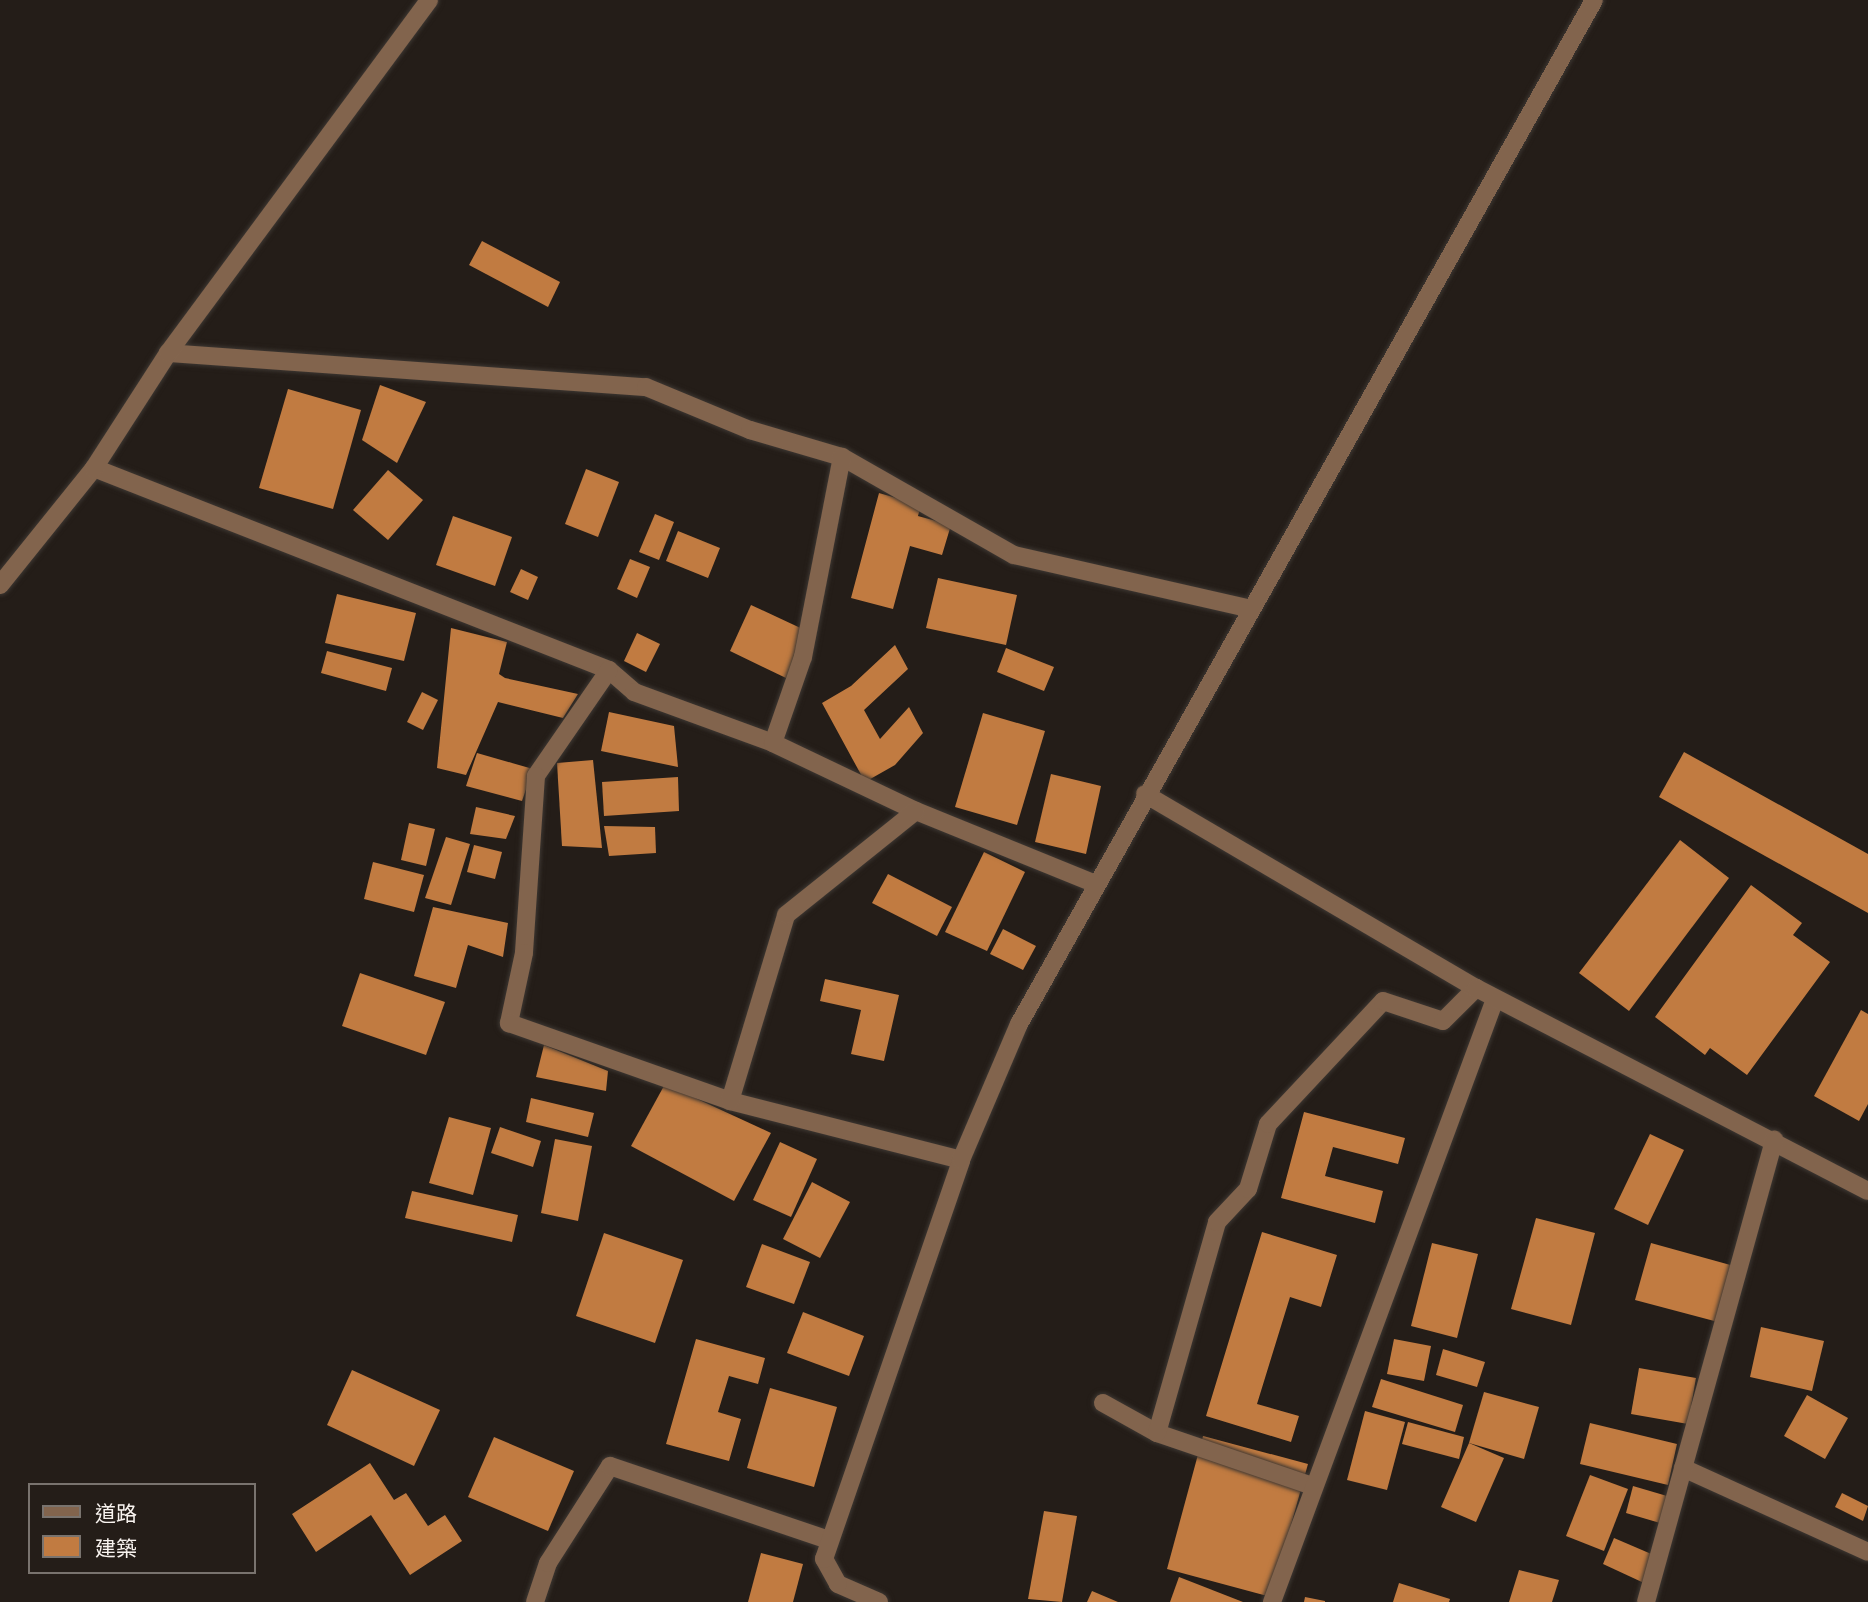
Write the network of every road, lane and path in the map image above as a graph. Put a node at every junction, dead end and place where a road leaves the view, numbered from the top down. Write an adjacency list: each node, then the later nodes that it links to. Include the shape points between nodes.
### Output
1 (429, 0): 3 (street)
2 (1594, 0): 7 (street)
3 (168, 353): 4 (street, via 646,387 750,430); 5 (street)
4 (842, 457): 7 (street, via 1014,555); 9 (street, via 803,657)
5 (94, 468): 6 (street); 8 (street)
6 (0, 584)
7 (1247, 608): 10 (street)
8 (609, 670): 9 (street, via 634,692); 15 (street, via 536,776 524,953 509,1023)
9 (773, 743): 11 (street)
10 (1146, 794): 12 (street); 13 (street)
11 (916, 811): 12 (street); 15 (street, via 786,915)
12 (1093, 883): 17 (street, via 1019,1024)
13 (1476, 988): 14 (street); 20 (street, via 1443,1021 1383,1001 1268,1124 1248,1189 1217,1222)
14 (1495, 999): 16 (street); 22 (street)
15 (730, 1101): 17 (street)
16 (1774, 1139): 18 (street); 21 (street)
17 (961, 1160): 23 (street)
18 (1868, 1191)
19 (1103, 1403): 20 (street)
20 (1157, 1433): 22 (street)
21 (1683, 1468): 24 (street); 28 (street)
22 (1313, 1486): 27 (street)
23 (828, 1540): 25 (street, via 610,1466 548,1563); 26 (street, via 829,1575)
24 (1868, 1552)
25 (535, 1602)
26 (879, 1602)
27 (1272, 1602)
28 (1646, 1602)

